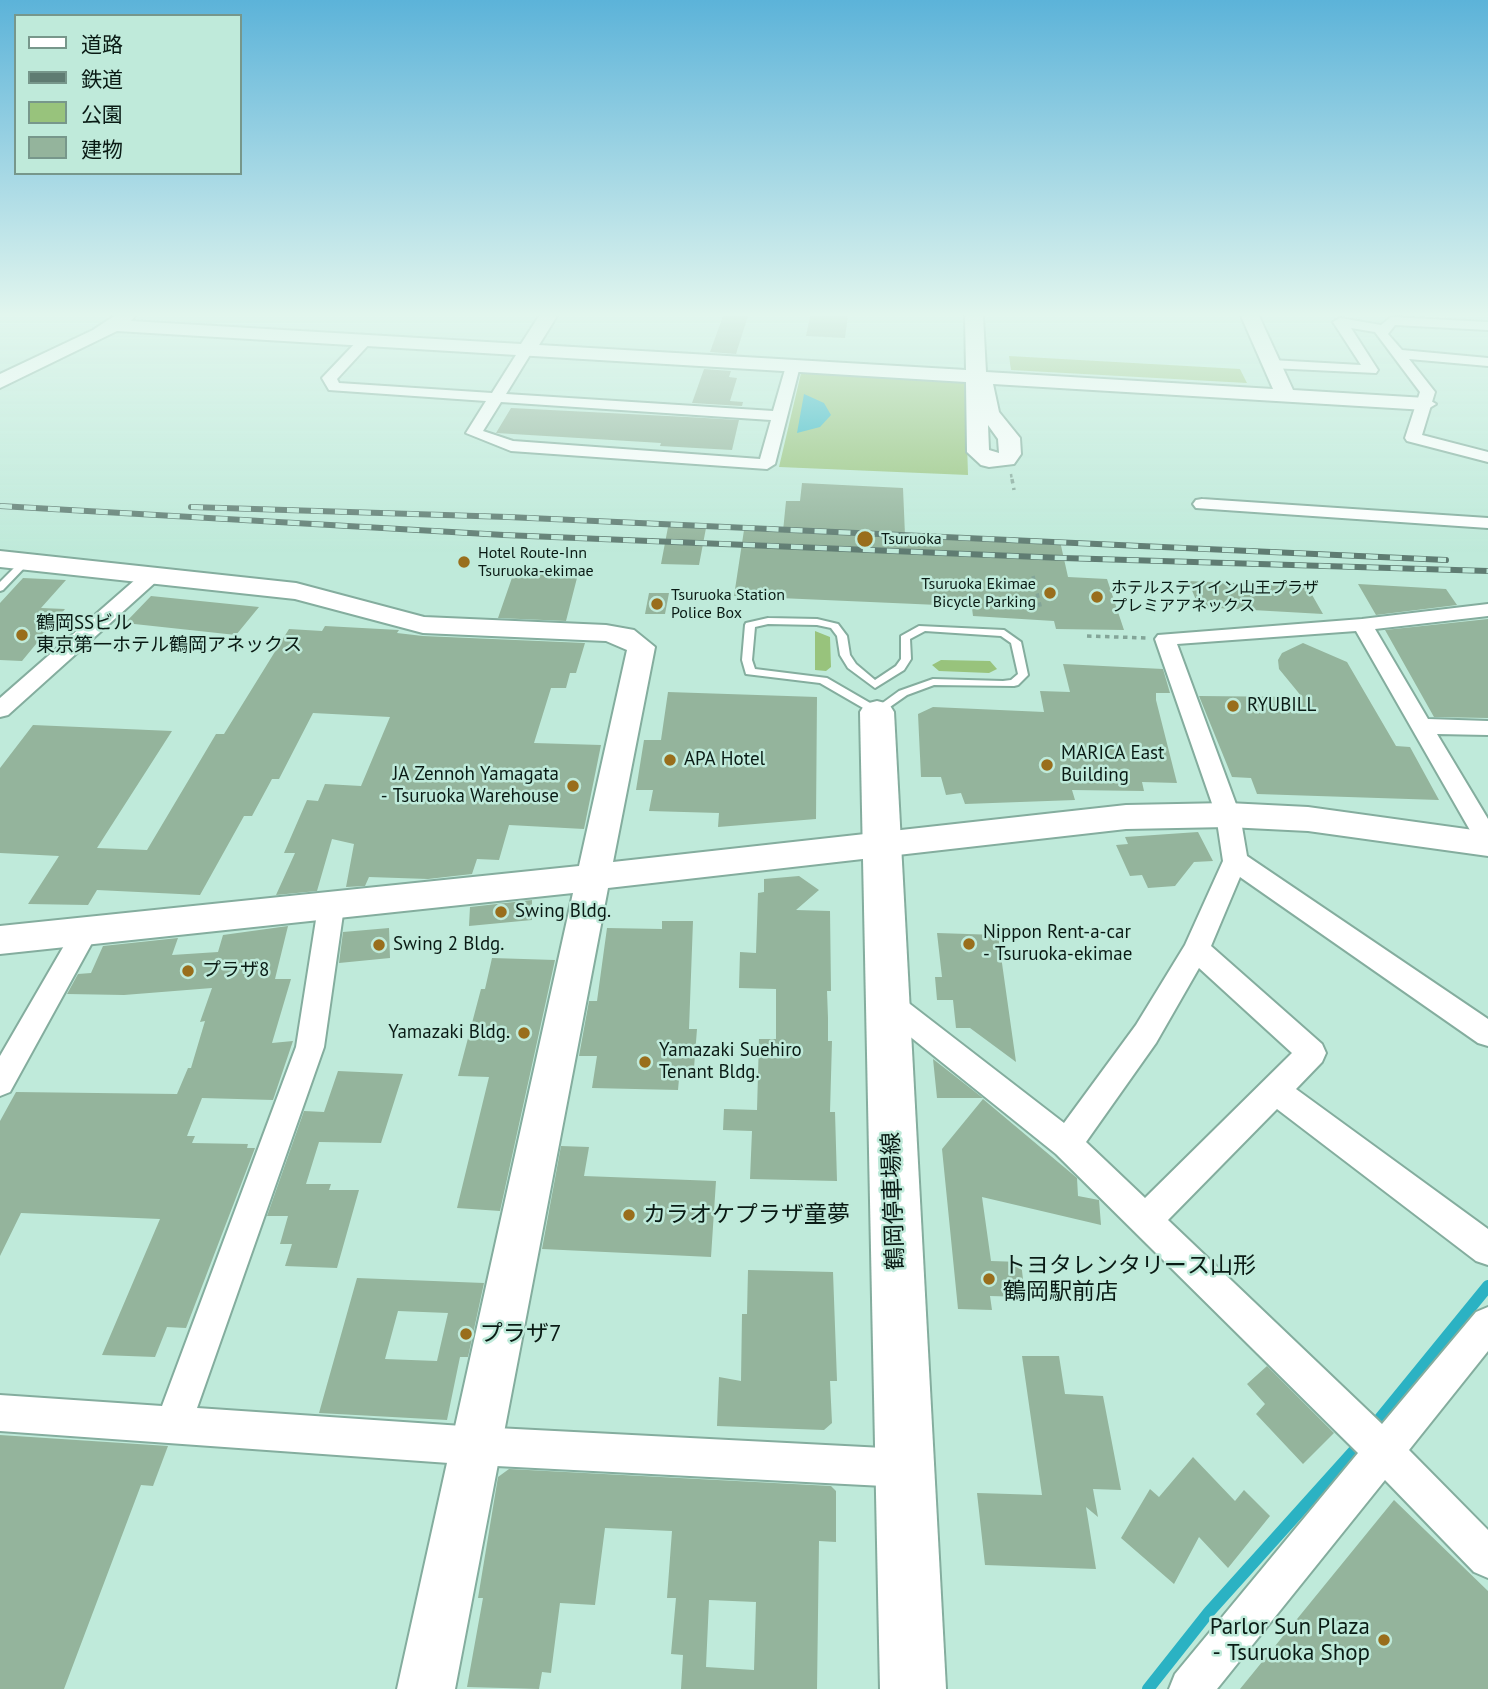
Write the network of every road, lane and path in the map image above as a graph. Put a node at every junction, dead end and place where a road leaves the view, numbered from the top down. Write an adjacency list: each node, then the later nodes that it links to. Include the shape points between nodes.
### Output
1 (460, 395): 5 (street)
2 (786, 395): 7 (street)
3 (1297, 395): 6 (street)
4 (1428, 395): 6 (street)
5 (495, 397): 7 (street); 7 (street, via 474,433 511,446 767,464)
6 (1426, 404): 8 (street, via 1413,438)
7 (780, 416)
8 (1488, 457)
9 (1011, 473): 10 (path)
10 (1014, 490)
11 (1202, 504): 12 (street)
12 (1488, 523)
13 (12, 561): 14 (street); 16 (lane)
14 (151, 576): 23 (street); 30 (street, via 296,592 424,625 606,633 635,642 642,657)
15 (1033, 576): 17 (path)
16 (0, 588)
17 (1041, 610)
18 (1488, 610): 19 (street)
19 (1362, 625): 21 (street); 24 (street)
20 (1087, 636): 21 (path)
21 (1166, 639): 26 (street)
22 (876, 699): 22 (lane, via 823,680 750,672 750,625 768,621 834,626 842,636 845,655); 22 (lane, via 906,659 908,633 923,628 1004,633 1016,642 1023,675 1014,683 933,682); 28 (main road, 鶴岡停車場線)
23 (0, 710)
24 (1421, 726): 25 (street); 27 (street)
25 (1488, 727)
26 (1228, 815): 27 (street, via 1339,822); 28 (street, via 1066,821); 29 (street)
27 (1488, 842)
28 (881, 844): 30 (street); 35 (main road, 鶴岡停車場線)
29 (1235, 861): 34 (street); 36 (street)
30 (595, 877): 31 (street); 45 (street)
31 (331, 907): 32 (street); 44 (street, via 310,1047)
32 (85, 932): 33 (street); 37 (street)
33 (0, 940)
34 (1196, 949): 38 (street, via 1312,1053); 39 (street, via 1146,1034)
35 (887, 1002): 39 (street); 47 (main road, 鶴岡停車場線)
36 (1488, 1034)
37 (0, 1083)
38 (1275, 1090): 40 (street); 41 (street)
39 (1067, 1144): 40 (street)
40 (1146, 1220): 46 (street)
41 (1488, 1250)
42 (1488, 1324): 46 (street)
43 (0, 1413): 44 (street)
44 (173, 1425): 45 (street)
45 (477, 1446): 47 (street); 49 (street)
46 (1383, 1451): 48 (street); 51 (street)
47 (903, 1468): 50 (main road, 鶴岡停車場線)
48 (1488, 1558)
49 (426, 1689)
50 (913, 1689)
51 (1190, 1689)

